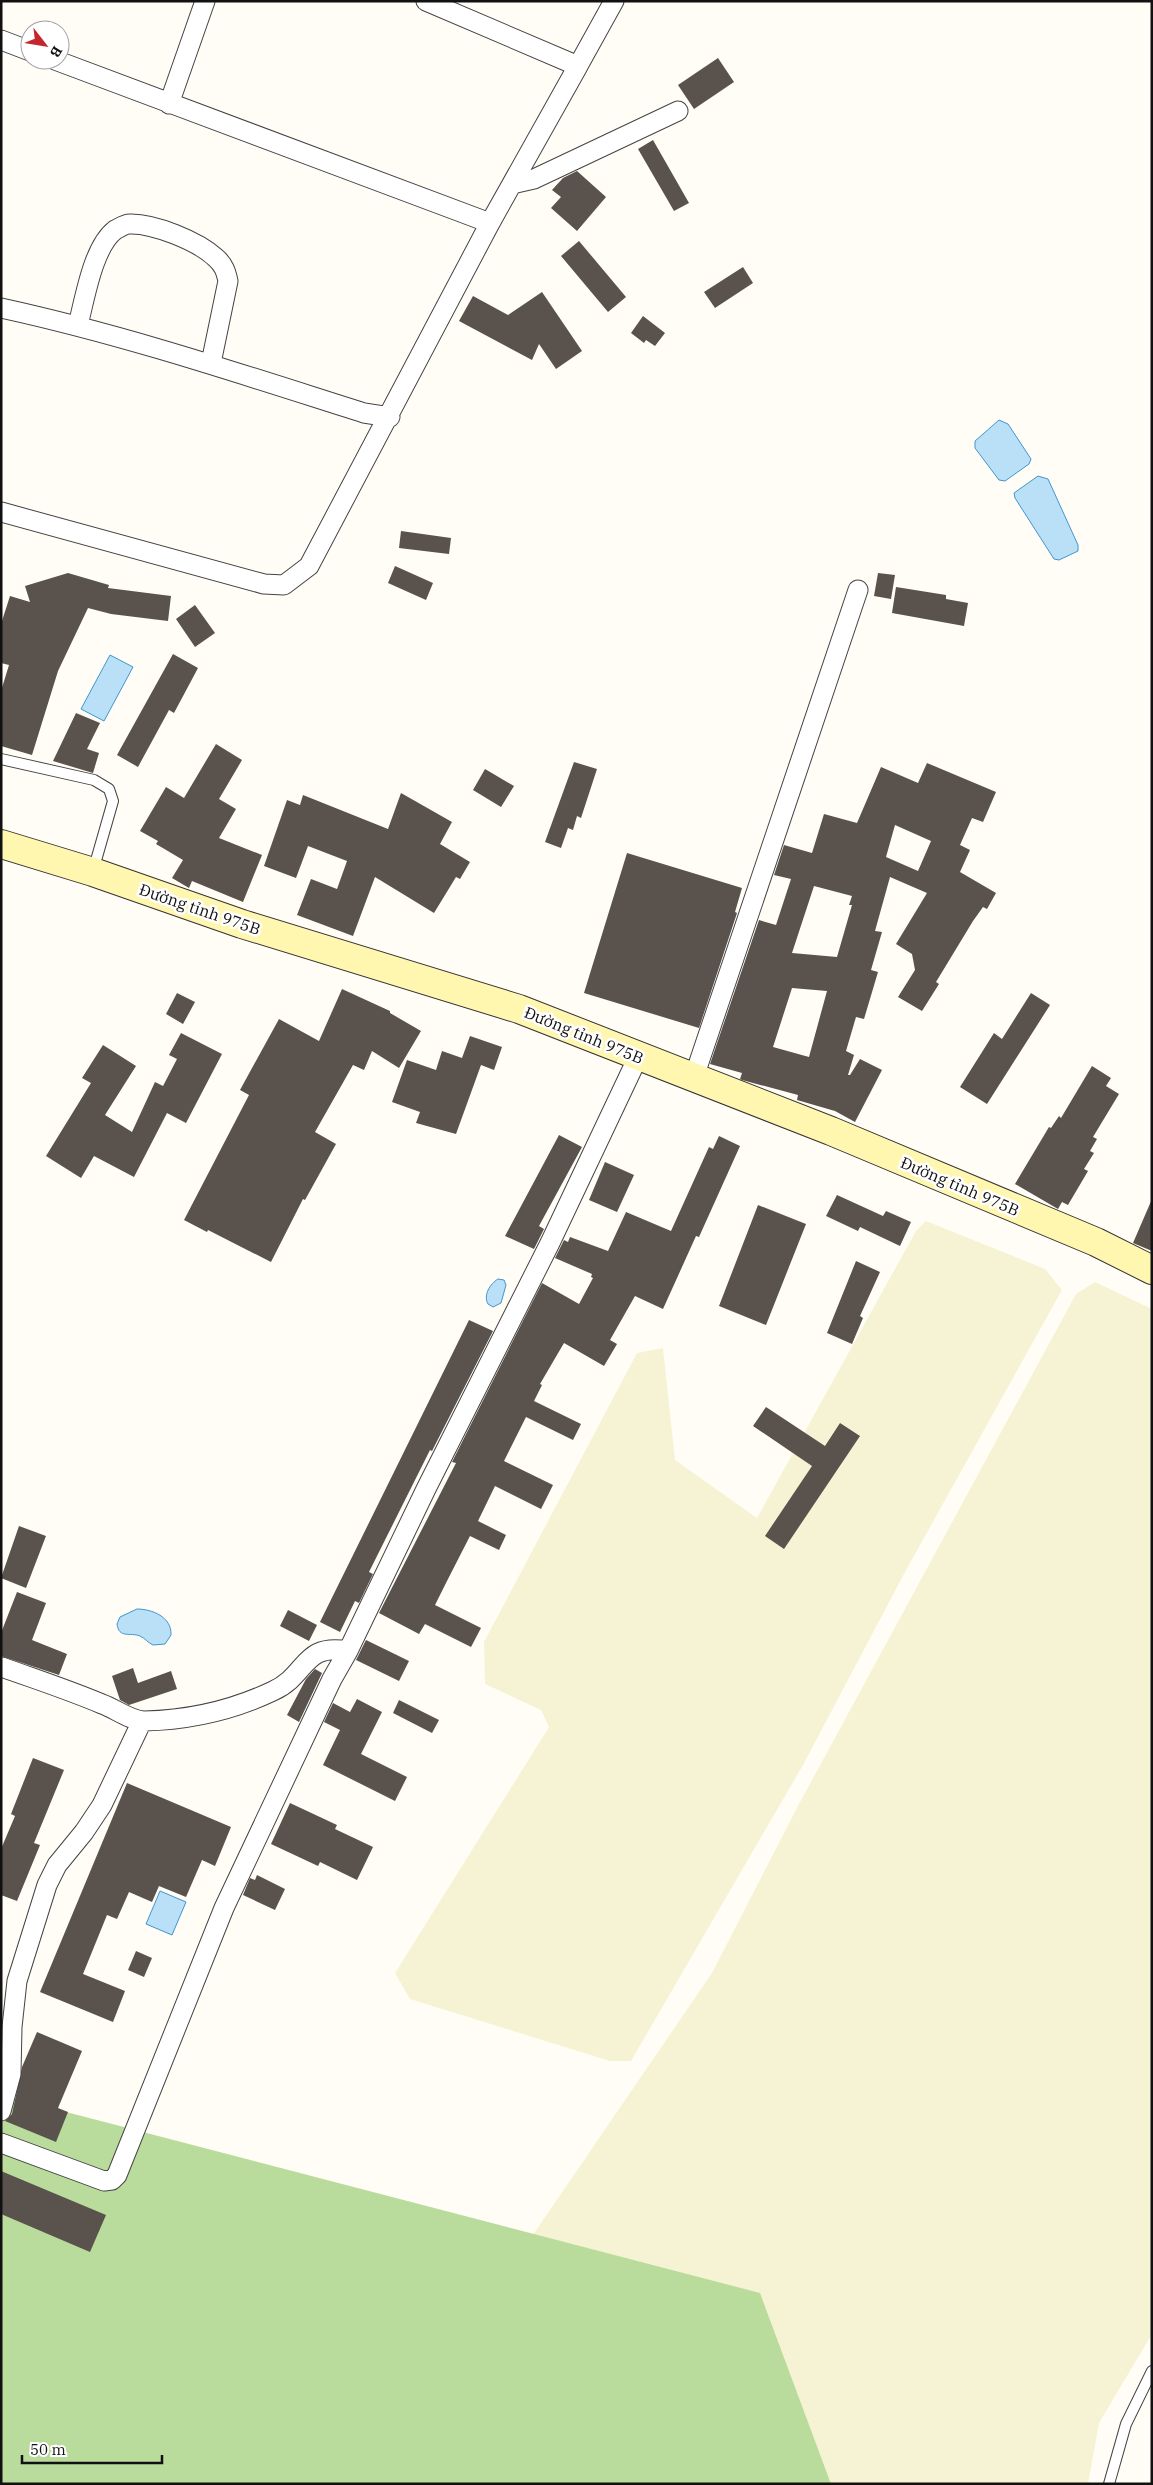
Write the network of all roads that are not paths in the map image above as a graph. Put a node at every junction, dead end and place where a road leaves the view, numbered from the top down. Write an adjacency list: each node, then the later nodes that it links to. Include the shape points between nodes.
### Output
1 (205, 1): 8 (street)
2 (426, 1): 7 (street)
3 (614, 1): 7 (street)
4 (1, 40): 5 (street)
5 (20, 47)
6 (70, 66): 8 (street)
7 (578, 66): 10 (street)
8 (168, 104): 11 (street)
9 (678, 111): 10 (street, via 534,179)
10 (512, 184): 11 (street)
11 (490, 223): 15 (street)
12 (1, 308): 13 (street)
13 (78, 325): 14 (street); 14 (street, via 96,259 104,245 114,231 127,224 147,226 196,244 225,269 228,281)
14 (211, 363): 15 (street, via 364,413)
15 (390, 417): 16 (street, via 309,566 284,585 264,584)
16 (1, 512)
17 (858, 590): 22 (street)
18 (1, 759): 20 (lane, via 94,780 109,789 113,801)
19 (1, 844): 20 (main road, Đường tỉnh 975B)
20 (93, 872): 21 (main road, Đường tỉnh 975B, via 242,924 519,1009)
21 (638, 1057): 22 (main road, Đường tỉnh 975B); 24 (street, via 550,1243)
22 (694, 1077): 23 (main road, Đường tỉnh 975B, via 1088,1238)
23 (1152, 1270)
24 (348, 1651): 26 (street, via 322,1650 310,1657 290,1681 274,1691 213,1714); 28 (street, via 332,1678 224,1908 117,2175 104,2181)
25 (2, 1667): 26 (street)
26 (142, 1721): 27 (street, via 102,1805 57,1865 47,1885 17,1982 11,2074)
27 (1, 2110)
28 (1, 2143)
29 (1152, 2371): 30 (lane, via 1126,2424)
30 (1109, 2484)

